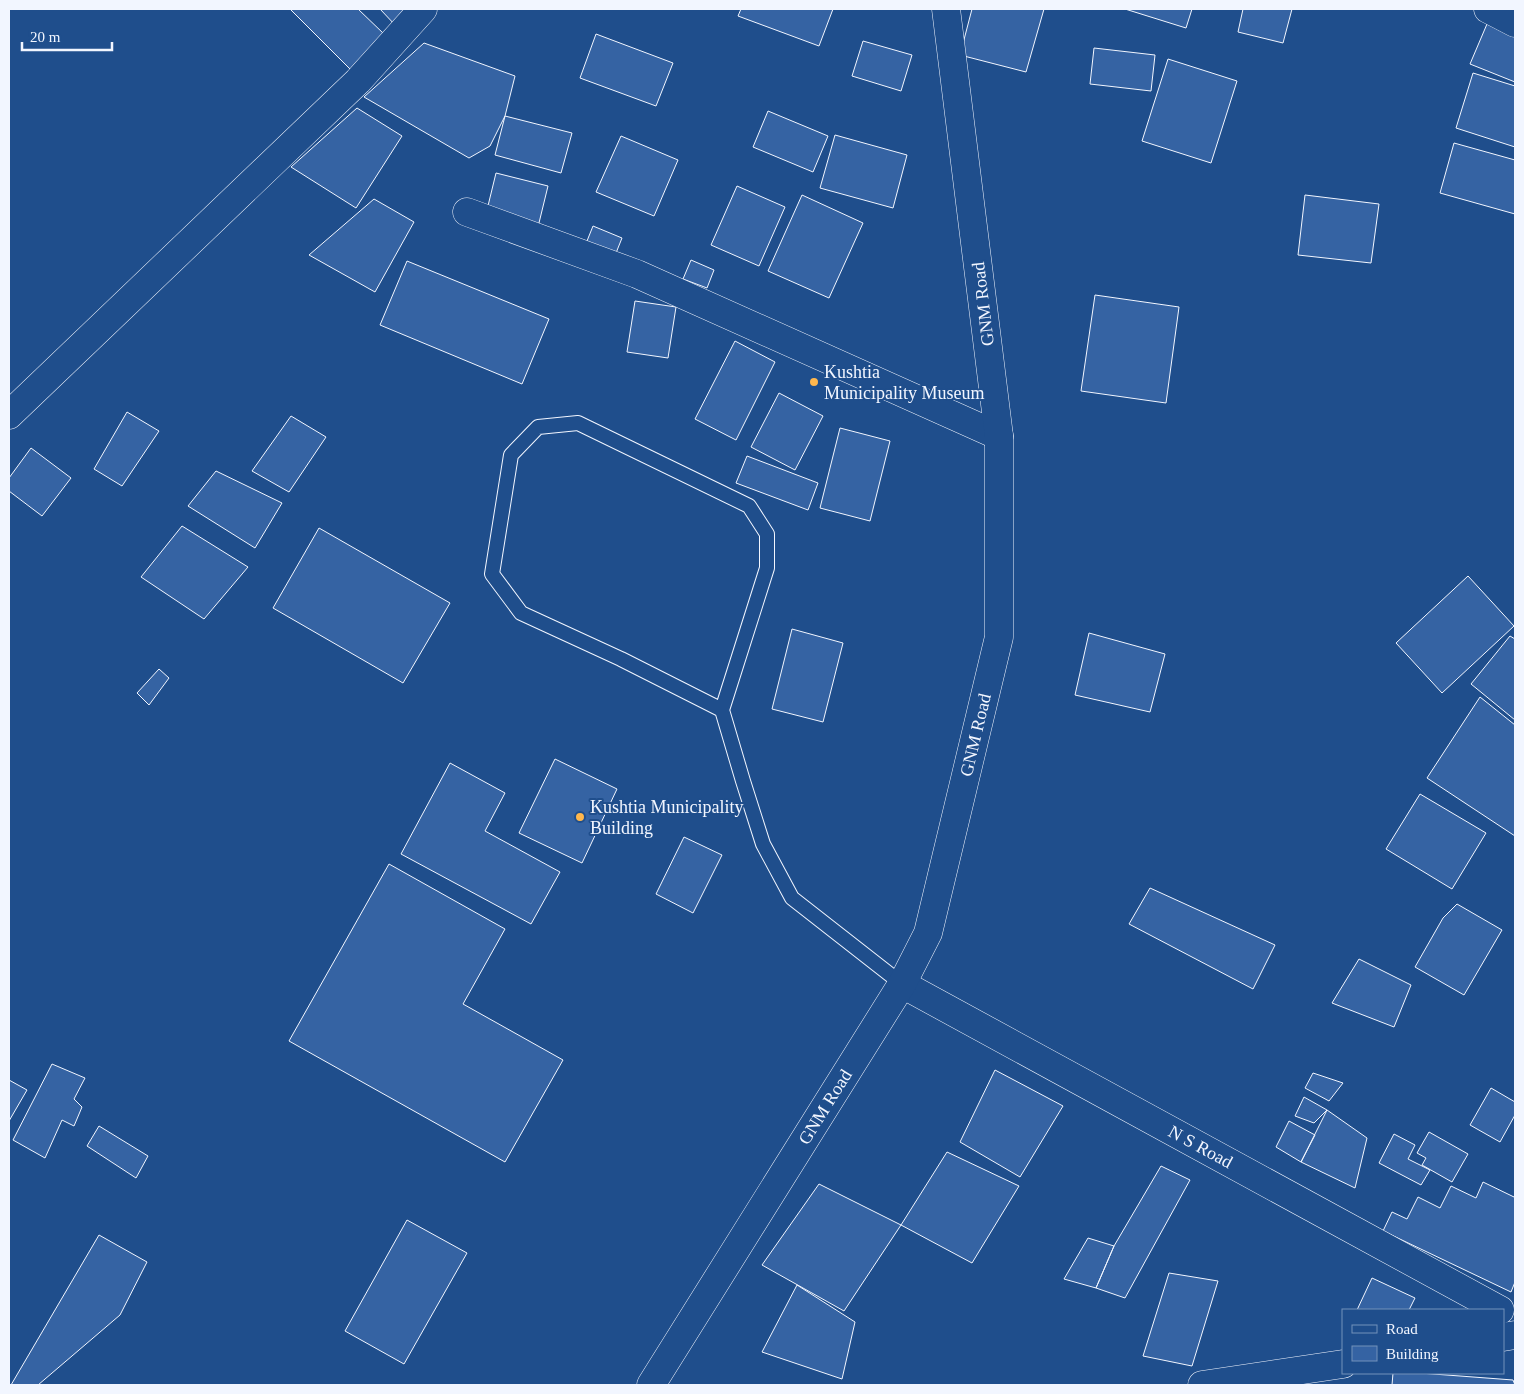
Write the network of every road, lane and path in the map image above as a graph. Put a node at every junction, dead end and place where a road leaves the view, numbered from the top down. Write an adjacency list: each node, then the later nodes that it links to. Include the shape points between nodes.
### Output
1 (423, 9): 6 (street, via 358,81)
2 (946, 9): 7 (street, GNM Road)
3 (1488, 9): 4 (street)
4 (1515, 22)
5 (467, 212): 7 (street, via 637,274)
6 (9, 415)
7 (999, 436): 9 (street, GNM Road, via 999,637 928,933)
8 (722, 710): 8 (lane, via 521,612 492,574 511,455 538,428 578,423 749,506 767,534 767,568); 9 (lane, via 763,844 792,898)
9 (902, 984): 10 (street, N S Road); 12 (street, GNM Road)
10 (1498, 1309)
11 (1342, 1364): 13 (street)
12 (651, 1385)
13 (1202, 1385)

